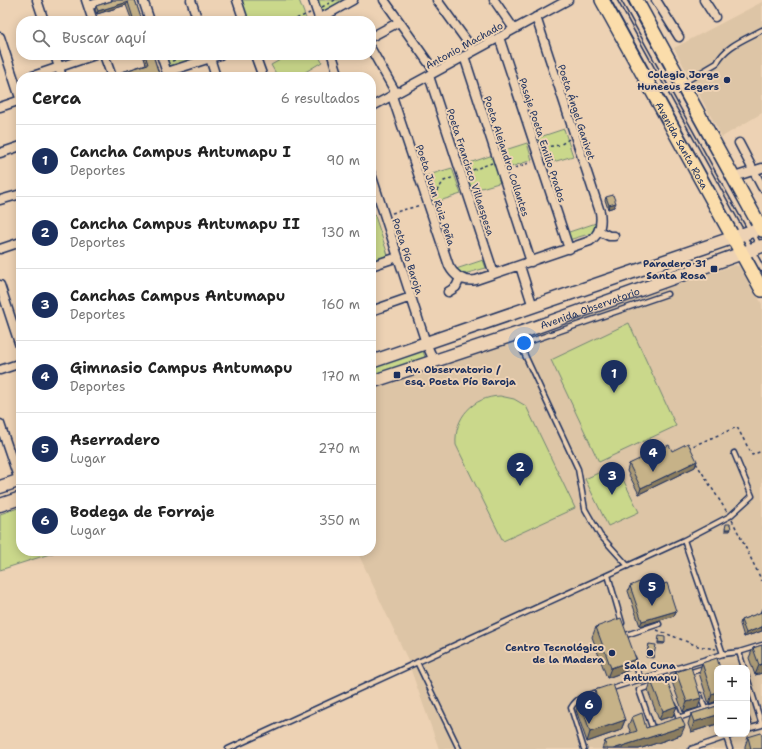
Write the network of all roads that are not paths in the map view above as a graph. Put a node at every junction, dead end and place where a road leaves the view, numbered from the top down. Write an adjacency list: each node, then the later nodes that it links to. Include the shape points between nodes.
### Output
1 (37, 0): 19 (street)
2 (107, 0): 18 (street)
3 (143, 0): 21 (street)
4 (191, 0): 22 (street)
5 (237, 0): 23 (street)
6 (312, 0): 24 (street)
7 (353, 0): 25 (street)
8 (384, 0): 28 (street, Poeta Francisco Villaespesa)
9 (437, 0): 35 (street)
10 (494, 0): 29 (street)
11 (568, 0): 26 (street, Antonio Machado)
12 (602, 0): 74 (main road, Avenida Santa Rosa)
13 (614, 0): 74 (lane)
14 (624, 0): 74 (lane)
15 (636, 0): 58 (main road, Avenida Santa Rosa)
16 (656, 0): 34 (street)
17 (704, 0): 27 (street)
18 (87, 3): 20 (street)
19 (42, 16)
20 (91, 16)
21 (148, 16)
22 (196, 16)
23 (242, 16)
24 (318, 16)
25 (327, 16)
26 (536, 17): 29 (street, Antonio Machado); 73 (street, Poeta Ángel Ganivet, via 600,212)
27 (715, 17)
28 (400, 22): 31 (street); 56 (street, Poeta Francisco Villaespesa)
29 (514, 29): 33 (street, Antonio Machado)
30 (762, 30): 58 (lane, via 735,45 720,57 717,63)
31 (376, 34)
32 (0, 37): 38 (street)
33 (499, 37): 35 (street, Antonio Machado); 78 (street, Pasaje Poeta Emilio Prados)
34 (679, 37)
35 (474, 51): 36 (street, Antonio Machado)
36 (464, 56): 56 (street, Antonio Machado); 81 (street, Poeta Alejandro Collantes)
37 (376, 58): 59 (street, Poeta Juan Ruiz Peña)
38 (4, 59): 57 (street)
39 (57, 60): 47 (street)
40 (80, 60): 47 (street)
41 (106, 60): 50 (street)
42 (163, 60): 51 (street)
43 (203, 60): 52 (street)
44 (211, 60): 53 (street)
45 (257, 60): 54 (street)
46 (335, 60): 55 (street)
47 (59, 67): 48 (street); 49 (street)
48 (44, 72)
49 (60, 72)
50 (110, 72)
51 (167, 72)
52 (175, 72)
53 (214, 72)
54 (261, 72)
55 (336, 72)
56 (432, 74): 59 (street, Antonio Machado); 86 (street, Poeta Francisco Villaespesa)
57 (16, 78)
58 (682, 83): 68 (main road, Avenida Santa Rosa)
59 (394, 95): 61 (street, Antonio Machado); 87 (street, Poeta Juan Ruiz Peña, via 449,266)
60 (16, 101): 62 (street)
61 (376, 104)
62 (0, 106)
63 (739, 143): 67 (street)
64 (16, 148): 65 (street)
65 (0, 153)
66 (762, 168): 67 (street)
67 (754, 170): 68 (street); 69 (street)
68 (734, 177): 74 (main road, Avenida Santa Rosa)
69 (762, 187)
70 (376, 190): 80 (street, Poeta Pío Baroja)
71 (16, 195): 72 (street)
72 (0, 200)
73 (599, 231): 75 (street); 78 (street, via 590,241)
74 (750, 233): 79 (main road, Avenida Santa Rosa); 79 (lane); 83 (main road, Avenida Observatorio)
75 (614, 236)
76 (16, 244): 77 (street)
77 (0, 249)
78 (569, 249): 81 (street)
79 (755, 250): 85 (lane); 88 (main road, Avenida Observatorio); 90 (main road, Avenida Santa Rosa)
80 (398, 257): 82 (street); 93 (street, Poeta Pío Baroja)
81 (531, 262): 84 (street)
82 (376, 264)
83 (657, 265): 88 (main road, via 656,275); 94 (main road, Avenida Observatorio)
84 (520, 266): 86 (street); 94 (street)
85 (762, 269)
86 (494, 274): 87 (street, via 472,281)
87 (460, 278): 91 (street, via 456,287)
88 (662, 282): 99 (main road, Avenida Observatorio)
89 (0, 285): 96 (street)
90 (762, 290)
91 (448, 292)
92 (668, 294): 111 (lane, via 528,342 523,351 578,469 585,509 600,535)
93 (411, 297): 95 (street); 97 (street, Poeta Pío Baroja)
94 (533, 307): 97 (main road, Avenida Observatorio)
95 (376, 309)
96 (16, 333)
97 (426, 343): 98 (main road, Avenida Observatorio); 99 (street, Poeta Pío Baroja, via 426,350)
98 (376, 360)
99 (432, 362): 102 (main road, Avenida Observatorio)
100 (16, 365): 101 (street)
101 (0, 370)
102 (376, 380)
103 (0, 424): 105 (street)
104 (734, 453): 110 (lane, via 752,496 730,516)
105 (16, 469)
106 (16, 481): 107 (main road)
107 (0, 487)
108 (16, 500): 109 (main road)
109 (0, 505)
110 (684, 540): 111 (lane); 117 (lane)
111 (628, 566): 112 (lane)
112 (608, 575): 114 (lane); 120 (lane)
113 (660, 624): 114 (lane)
114 (626, 635): 115 (lane)
115 (628, 641)
116 (762, 645): 118 (lane)
117 (722, 652): 118 (lane); 125 (lane)
118 (739, 652): 122 (lane)
119 (632, 654): 125 (lane)
120 (417, 662): 139 (lane); 140 (lane)
121 (711, 665): 123 (lane)
122 (743, 665)
123 (692, 672): 124 (lane); 126 (lane)
124 (694, 679)
125 (641, 680): 141 (lane, via 583,696 574,702 571,708)
126 (665, 680): 129 (lane); 135 (lane, via 639,690 652,727)
127 (750, 686): 136 (lane)
128 (697, 687): 132 (lane)
129 (668, 688)
130 (674, 703): 133 (lane)
131 (714, 706): 132 (lane)
132 (705, 709): 133 (lane)
133 (679, 718): 134 (lane)
134 (672, 720)
135 (659, 725)
136 (762, 725): 137 (lane)
137 (750, 729)
138 (726, 737): 142 (lane); 143 (lane)
139 (228, 749)
140 (459, 749)
141 (584, 749)
142 (691, 749)
143 (730, 749)

